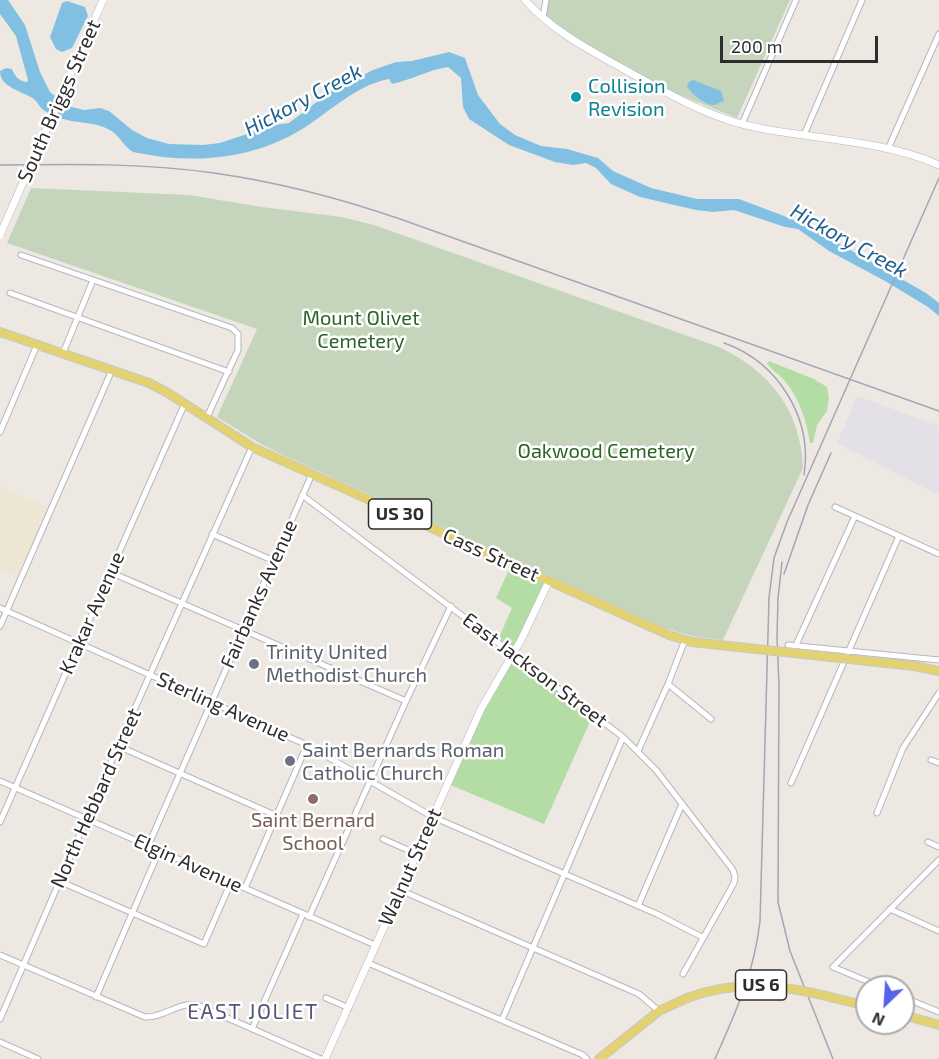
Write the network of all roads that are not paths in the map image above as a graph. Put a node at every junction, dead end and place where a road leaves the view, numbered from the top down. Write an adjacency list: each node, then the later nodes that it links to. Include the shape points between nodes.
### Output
1 (103, 0): 12 (street, South Briggs Street, bridge)
2 (525, 0): 6 (street)
3 (546, 0): 6 (street)
4 (796, 0): 8 (street)
5 (862, 0): 9 (street)
6 (543, 17): 8 (street, via 591,51 664,93)
7 (939, 34): 10 (street)
8 (742, 124): 9 (street)
9 (804, 135): 10 (street)
10 (888, 149): 11 (street)
11 (939, 165)
12 (0, 235)
13 (21, 255): 14 (street)
14 (93, 280): 16 (street); 21 (street, via 226,325 238,334 238,350)
15 (10, 293): 16 (street)
16 (79, 316): 19 (street); 21 (street)
17 (0, 332): 18 (main road, Cass Street / US 30)
18 (38, 345): 19 (main road, Cass Street / US 30); 24 (street)
19 (63, 353): 20 (main road, Cass Street / US 30)
20 (111, 370): 22 (main road, Cass Street / US 30, via 149,383); 38 (street)
21 (229, 372): 23 (street)
22 (185, 403): 23 (main road, Cass Street / US 30); 34 (street, Krakar Avenue)
23 (207, 417): 25 (main road, Cass Street / US 30)
24 (0, 432)
25 (252, 447): 26 (main road, Cass Street / US 30); 30 (street, North Hebbard Street)
26 (312, 474): 27 (street, Fairbanks Avenue); 35 (main road, Cass Street / US 30)
27 (302, 495): 33 (street, Fairbanks Avenue); 37 (street, East Jackson Street)
28 (835, 507): 29 (street)
29 (855, 516): 31 (street); 44 (street)
30 (213, 534): 33 (street); 36 (street, North Hebbard Street)
31 (899, 536): 32 (street); 45 (street)
32 (939, 554)
33 (274, 561): 40 (street, Fairbanks Avenue)
34 (110, 572): 36 (street); 42 (street, Krakar Avenue)
35 (549, 581): 41 (main road, Cass Street / US 30); 46 (street, Walnut Street)
36 (182, 603): 40 (street); 49 (street, North Hebbard Street)
37 (451, 606): 46 (street, East Jackson Street); 52 (street)
38 (3, 610): 39 (street); 42 (street, Sterling Avenue)
39 (0, 626)
40 (244, 630): 52 (street); 53 (street, Fairbanks Avenue)
41 (688, 641): 48 (main road, Cass Street / US 30, bridge); 50 (street)
42 (79, 642): 49 (street, Sterling Avenue); 65 (street, Krakar Avenue)
43 (788, 645): 44 (street)
44 (796, 645): 45 (street)
45 (849, 651): 47 (street); 64 (street)
46 (513, 654): 55 (street, East Jackson Street); 69 (street, Walnut Street, via 481,709)
47 (939, 660)
48 (939, 671)
49 (151, 675): 53 (street, Sterling Avenue); 57 (street, North Hebbard Street)
50 (668, 684): 54 (street); 58 (street)
51 (939, 693): 67 (street, via 903,748)
52 (405, 701): 62 (street)
53 (212, 702): 56 (street, Sterling Avenue); 61 (street, Fairbanks Avenue)
54 (711, 720)
55 (623, 737): 58 (street, East Jackson Street); 79 (street)
56 (307, 745): 62 (street, Sterling Avenue); 68 (street)
57 (118, 746): 61 (street); 70 (street, North Hebbard Street)
58 (638, 751): 66 (street, East Jackson Street)
59 (931, 760): 60 (street)
60 (939, 764)
61 (180, 773): 68 (street); 74 (street, Fairbanks Avenue)
62 (370, 780): 69 (street, Sterling Avenue); 87 (street)
63 (0, 781): 65 (street, Elgin Avenue)
64 (791, 783)
65 (15, 788): 70 (street, Elgin Avenue); 71 (street, Krakar Avenue)
66 (682, 804): 84 (street); 89 (street, East Jackson Street, via 735,877)
67 (877, 813)
68 (277, 816): 82 (street)
69 (433, 817): 77 (street, Walnut Street); 79 (street, Sterling Avenue)
70 (87, 819): 74 (street, Elgin Avenue); 80 (street, North Hebbard Street)
71 (0, 822)
72 (383, 839): 77 (street)
73 (928, 842): 75 (street)
74 (148, 846): 76 (street, Elgin Avenue)
75 (939, 847)
76 (159, 851): 81 (street, Elgin Avenue); 86 (street)
77 (417, 854): 83 (street, Walnut Street)
78 (939, 860): 85 (street)
79 (564, 874): 84 (street, Sterling Avenue); 91 (street)
80 (59, 881): 86 (street); 94 (street, North Hebbard Street)
81 (231, 882): 82 (street, Elgin Avenue); 86 (street, via 204,944)
82 (245, 888): 87 (street, Elgin Avenue)
83 (400, 890): 90 (street, Walnut Street); 91 (street)
84 (638, 906): 89 (street, Sterling Avenue)
85 (890, 909): 88 (street); 96 (street, via 833,967)
86 (133, 913): 97 (street)
87 (306, 916): 90 (street, Elgin Avenue); 109 (street)
88 (939, 931)
89 (702, 937): 95 (street)
90 (375, 945): 93 (street, Walnut Street)
91 (532, 947): 103 (street, via 639,994); 107 (street)
92 (0, 955): 94 (street)
93 (368, 963): 102 (street, Walnut Street); 107 (street)
94 (22, 965): 97 (street); 106 (street, North Hebbard Street)
95 (683, 974)
96 (855, 976)
97 (96, 997): 109 (street, via 145,1017 192,1004)
98 (326, 998): 102 (street)
99 (915, 1002): 104 (street)
100 (855, 1003): 103 (main road, US 6, bridge, via 760,984 718,988)
101 (939, 1004): 104 (street)
102 (349, 1008): 112 (street, Walnut Street)
103 (659, 1011): 114 (main road, US 6)
104 (937, 1012)
105 (915, 1018): 108 (main road)
106 (0, 1019)
107 (502, 1020): 113 (street)
108 (939, 1024)
109 (252, 1029): 112 (street)
110 (0, 1042): 111 (street)
111 (38, 1059)
112 (323, 1059)
113 (586, 1059)
114 (599, 1059)

